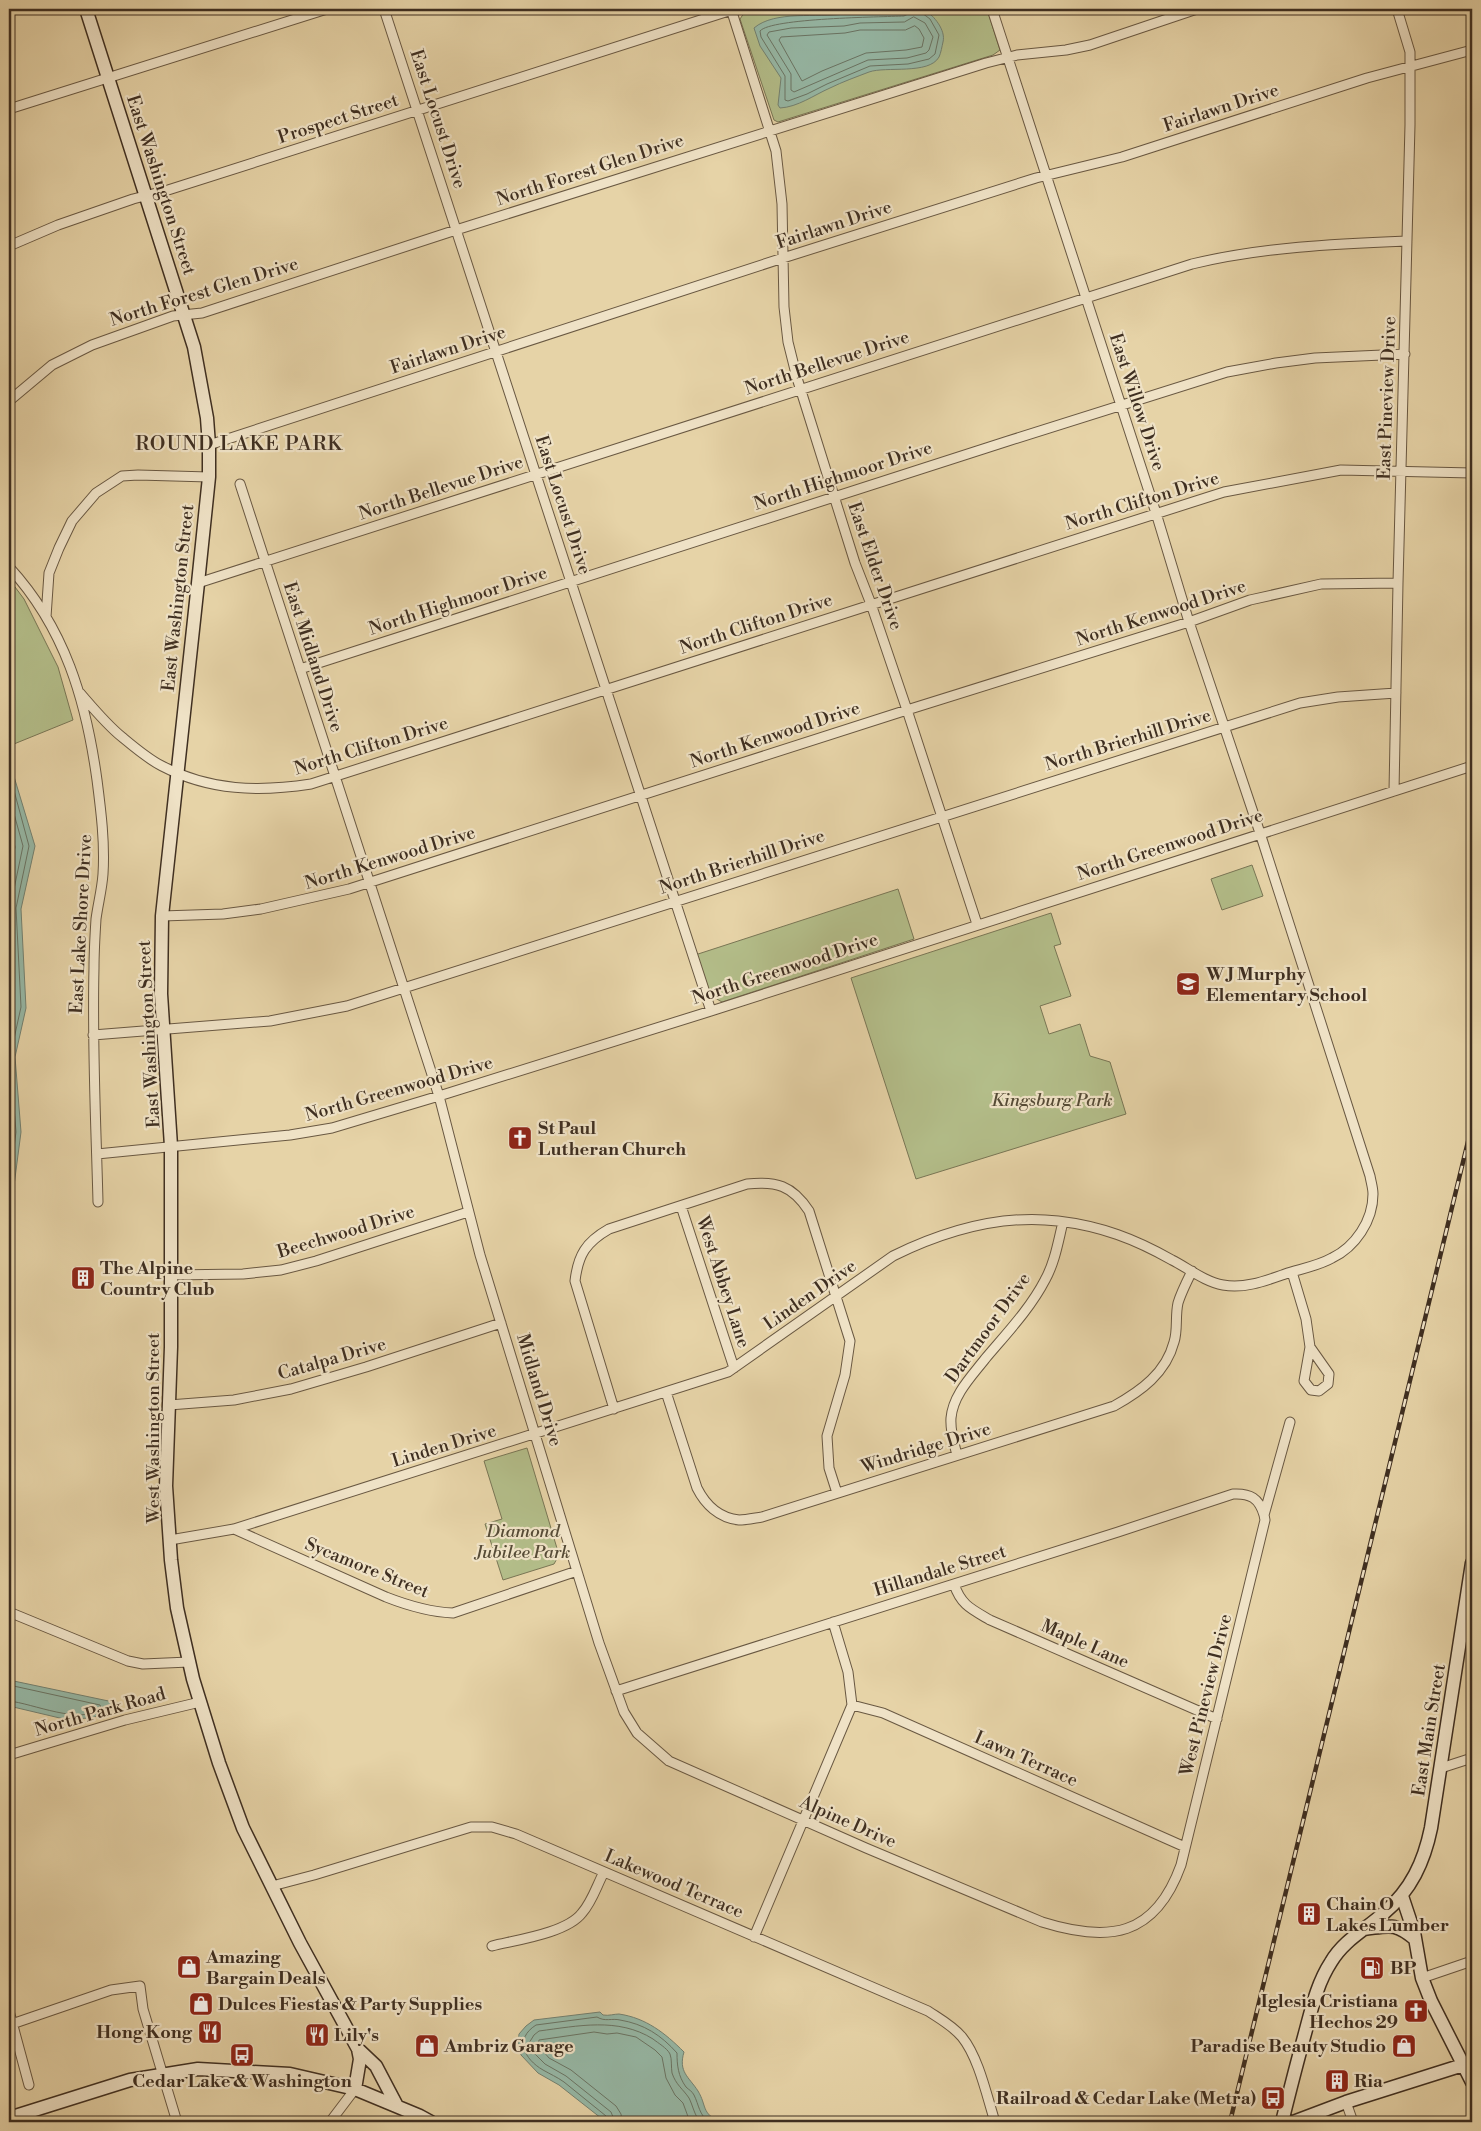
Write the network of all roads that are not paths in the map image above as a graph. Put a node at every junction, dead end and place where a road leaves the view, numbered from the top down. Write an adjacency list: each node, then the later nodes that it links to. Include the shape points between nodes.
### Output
1 (86, 9): 11 (main road, East Washington Street)
2 (327, 9): 11 (street)
3 (384, 9): 13 (street, East Locust Drive)
4 (733, 9): 13 (street, Prospect Street); 14 (street, East Elder Drive)
5 (992, 9): 9 (street, East Willow Drive)
6 (1197, 9): 9 (street, North Forest Glen Drive, via 1090,45)
7 (1397, 9): 10 (street, East Pineview Drive, via 1410,52)
8 (1472, 50): 10 (street, Fairlawn Drive)
9 (1008, 57): 14 (street, North Forest Glen Drive); 15 (street, East Willow Drive)
10 (1410, 66): 15 (street, Fairlawn Drive, via 1122,157); 18 (street, East Pineview Drive)
11 (109, 78): 12 (street); 16 (main road, East Washington Street)
12 (9, 109)
13 (418, 111): 16 (street, Prospect Street); 17 (street, East Locust Drive)
14 (770, 130): 17 (street, North Forest Glen Drive); 20 (street, East Elder Drive, via 776,150 781,195)
15 (1047, 176): 20 (street, Fairlawn Drive); 21 (street, East Willow Drive)
16 (146, 196): 19 (street, Prospect Street, via 58,225); 22 (main road, East Washington Street)
17 (456, 230): 22 (street, North Forest Glen Drive, via 202,313); 23 (street, East Locust Drive)
18 (1407, 241): 21 (street, North Bellevue Drive, via 1314,245 1233,254); 24 (street, East Pineview Drive)
19 (9, 246)
20 (783, 258): 23 (street, Fairlawn Drive); 25 (street, East Elder Drive, via 788,342)
21 (1086, 297): 25 (street, North Bellevue Drive); 27 (street, East Willow Drive)
22 (184, 315): 26 (street, North Forest Glen Drive, via 92,345 52,365); 28 (main road, East Washington Street, via 194,347)
23 (496, 351): 28 (street, Fairlawn Drive); 31 (street, East Locust Drive)
24 (1405, 354): 27 (street, North Highmoor Drive, via 1276,363 1227,372); 29 (street, East Pineview Drive)
25 (801, 389): 31 (street, North Bellevue Drive); 34 (street, East Elder Drive)
26 (9, 401)
27 (1121, 405): 34 (street, North Highmoor Drive); 35 (street, East Willow Drive)
28 (209, 445): 32 (main road, East Washington Street)
29 (1401, 471): 30 (street, North Clifton Drive); 35 (street, North Clifton Drive, via 1341,470 1297,477 1224,492); 40 (street, East Pineview Drive)
30 (1472, 473)
31 (536, 474): 36 (street, North Bellevue Drive); 38 (street, East Locust Drive)
32 (209, 477): 39 (main road, East Washington Street); 42 (street, via 122,476 96,493 72,521 59,548 49,574)
33 (240, 484): 36 (street, East Midland Drive)
34 (835, 496): 38 (street, North Highmoor Drive); 41 (street, East Elder Drive, via 854,564)
35 (1156, 513): 41 (street, North Clifton Drive); 43 (street, East Willow Drive)
36 (266, 563): 39 (street, North Bellevue Drive); 44 (street, East Midland Drive)
37 (9, 568): 42 (street, East Lake Shore Drive)
38 (570, 581): 44 (street, North Highmoor Drive); 45 (street, East Locust Drive)
39 (198, 583): 51 (main road, East Washington Street)
40 (1398, 583): 43 (street, North Kenwood Drive, via 1321,584 1250,600); 47 (street, East Pineview Drive)
41 (871, 604): 45 (street, North Clifton Drive); 48 (street, East Elder Drive)
42 (46, 618): 46 (street, East Lake Shore Drive)
43 (1189, 622): 48 (street, North Kenwood Drive); 49 (street, East Willow Drive)
44 (300, 669): 52 (street, East Midland Drive)
45 (605, 689): 52 (street, North Clifton Drive); 54 (street, East Locust Drive)
46 (80, 693): 51 (street, North Clifton Drive, via 121,736 161,766); 64 (street, East Lake Shore Drive, via 101,807 104,851 96,918)
47 (1396, 693): 49 (street, North Brierhill Drive, via 1300,703); 53 (street, East Pineview Drive)
48 (907, 710): 54 (street, North Kenwood Drive); 55 (street, East Elder Drive)
49 (1224, 727): 55 (street, North Brierhill Drive); 56 (street, East Willow Drive)
50 (1472, 766): 53 (street, North Greenwood Drive)
51 (177, 772): 52 (street, North Clifton Drive, via 197,780 244,789 274,790); 59 (main road, East Washington Street)
52 (335, 776): 57 (street, East Midland Drive)
53 (1394, 791): 56 (street, North Greenwood Drive)
54 (640, 796): 57 (street, North Kenwood Drive); 58 (street, East Locust Drive)
55 (942, 816): 58 (street, North Brierhill Drive); 60 (street, East Elder Drive)
56 (1260, 833): 60 (street, North Greenwood Drive); 66 (street, East Willow Drive)
57 (369, 883): 59 (street, North Kenwood Drive, via 261,909); 61 (street, East Midland Drive)
58 (675, 901): 61 (street, North Brierhill Drive); 62 (street, East Locust Drive)
59 (162, 916): 63 (main road, East Washington Street, via 160,994)
60 (977, 924): 62 (street, North Greenwood Drive)
61 (403, 988): 63 (street, North Brierhill Drive, via 316,1014); 65 (street, East Midland Drive)
62 (711, 1011): 65 (street, North Greenwood Drive)
63 (163, 1030): 64 (street, North Brierhill Drive); 67 (main road, East Washington Street)
64 (93, 1035): 68 (street, East Lake Shore Drive)
65 (439, 1096): 67 (street, North Greenwood Drive, via 332,1128); 72 (street, Midland Drive)
66 (1357, 1134): 75 (street, Linden Drive, via 1374,1194 1362,1231 1348,1248 1331,1259)
67 (171, 1146): 68 (street, North Greenwood Drive); 71 (main road, East Washington Street)
68 (96, 1154): 69 (street, East Lake Shore Drive)
69 (98, 1202)
70 (681, 1206): 77 (street, via 747,1184 769,1182 785,1187 800,1198 809,1211); 80 (street, West Abbey Lane); 83 (street, via 596,1236 577,1265 579,1298)
71 (171, 1208): 76 (main road, West Washington Street)
72 (468, 1212): 76 (street, Beechwood Drive, via 281,1270 243,1274); 78 (street, Midland Drive)
73 (1063, 1222): 74 (street, Linden Drive, via 1131,1238); 77 (street, Linden Drive, via 1022,1220 986,1223 920,1242); 86 (street, Dartmoor Drive, via 1045,1281 964,1385 955,1402 951,1431)
74 (1192, 1271): 75 (street, Linden Drive, via 1221,1285 1238,1287); 86 (street, Windridge Drive, via 1178,1304 1176,1335 1167,1362 1136,1394 1114,1406)
75 (1292, 1272): 79 (street)
76 (171, 1274): 82 (main road, West Washington Street)
77 (837, 1296): 80 (street, Linden Drive); 87 (street, via 850,1342 845,1375 827,1436 829,1468)
78 (501, 1324): 82 (street, Catalpa Drive, via 291,1389 234,1400); 85 (street, Midland Drive)
79 (1310, 1347)
80 (734, 1368): 81 (street, Linden Drive)
81 (666, 1392): 83 (street, Linden Drive); 87 (street, Windridge Drive, via 697,1488 704,1502 717,1512 738,1520 762,1517)
82 (169, 1406): 90 (main road, West Washington Street, via 166,1486)
83 (614, 1409): 85 (street, Linden Drive)
84 (1290, 1422): 88 (street, West Pineview Drive)
85 (535, 1434): 89 (street, Linden Drive); 92 (street, Midland Drive)
86 (957, 1455): 87 (street, Windridge Drive)
87 (837, 1493)
88 (1264, 1515): 93 (street, Hillandale Street, via 1254,1497 1245,1493 1233,1494); 100 (street, West Pineview Drive)
89 (234, 1529): 90 (street, Linden Drive); 92 (street, Sycamore Street, via 386,1597 432,1612 454,1613)
90 (170, 1540): 96 (main road, West Washington Street, via 177,1608)
91 (1472, 1563): 103 (main road, East Main Street)
92 (577, 1571): 97 (street, Midland Drive)
93 (954, 1584): 95 (street, Hillandale Street); 100 (street, Maple Lane, via 959,1598 968,1608 990,1620)
94 (9, 1612): 96 (street, via 128,1661 143,1664)
95 (833, 1622): 97 (street, Hillandale Street); 99 (street, via 848,1672)
96 (189, 1662): 98 (main road, West Washington Street)
97 (616, 1691): 104 (street, Alpine Drive, via 637,1733 669,1761)
98 (200, 1702): 101 (street, North Park Road, via 125,1720); 107 (main road, West Washington Street, via 243,1828)
99 (852, 1705): 104 (street); 105 (street, Lawn Terrace, via 883,1713)
100 (1217, 1719): 105 (street, West Pineview Drive)
101 (9, 1755)
102 (1472, 1758): 103 (street)
103 (1441, 1768): 108 (main road, East Main Street, via 1428,1846 1414,1879)
104 (804, 1820): 110 (street, Alpine Drive, via 1042,1922); 111 (street)
105 (1185, 1847): 110 (street, West Pineview Drive, via 1173,1886 1158,1907 1131,1927)
106 (604, 1872): 107 (street, Lakewood Terrace, via 516,1834 492,1827 471,1826); 111 (street, Lakewood Terrace); 113 (street, via 583,1913 572,1922)
107 (272, 1886): 118 (main road, West Washington Street)
108 (1402, 1896): 109 (main road, East Main Street); 112 (main road)
109 (1362, 1930): 112 (main road, via 1392,1926 1401,1928); 131 (main road, East Main Street, via 1348,1940 1330,1962 1318,1990)
110 (1100, 1933)
111 (754, 1937): 130 (street, Lakewood Terrace, via 928,2011 947,2023 963,2038 973,2056)
112 (1415, 1939): 115 (main road)
113 (492, 1946)
114 (1472, 1962): 115 (street)
115 (1422, 1978): 119 (main road)
116 (9, 2011): 117 (street)
117 (12, 2024): 120 (street, via 111,1990 140,1986 143,2009); 122 (street)
118 (358, 2049): 123 (main road, West Washington Street, via 360,2059); 125 (main road, via 376,2066)
119 (1463, 2065): 121 (main road); 124 (main road)
120 (163, 2075): 123 (main road, via 198,2069 290,2074); 126 (main road, via 130,2080); 127 (street)
121 (1472, 2082)
122 (29, 2085)
123 (355, 2089): 125 (main road); 128 (street)
124 (1346, 2102): 132 (main road); 133 (street)
125 (397, 2106): 129 (main road)
126 (9, 2118)
127 (177, 2122)
128 (330, 2122)
129 (431, 2122)
130 (995, 2122)
131 (1282, 2122)
132 (1293, 2122)
133 (1353, 2122)

